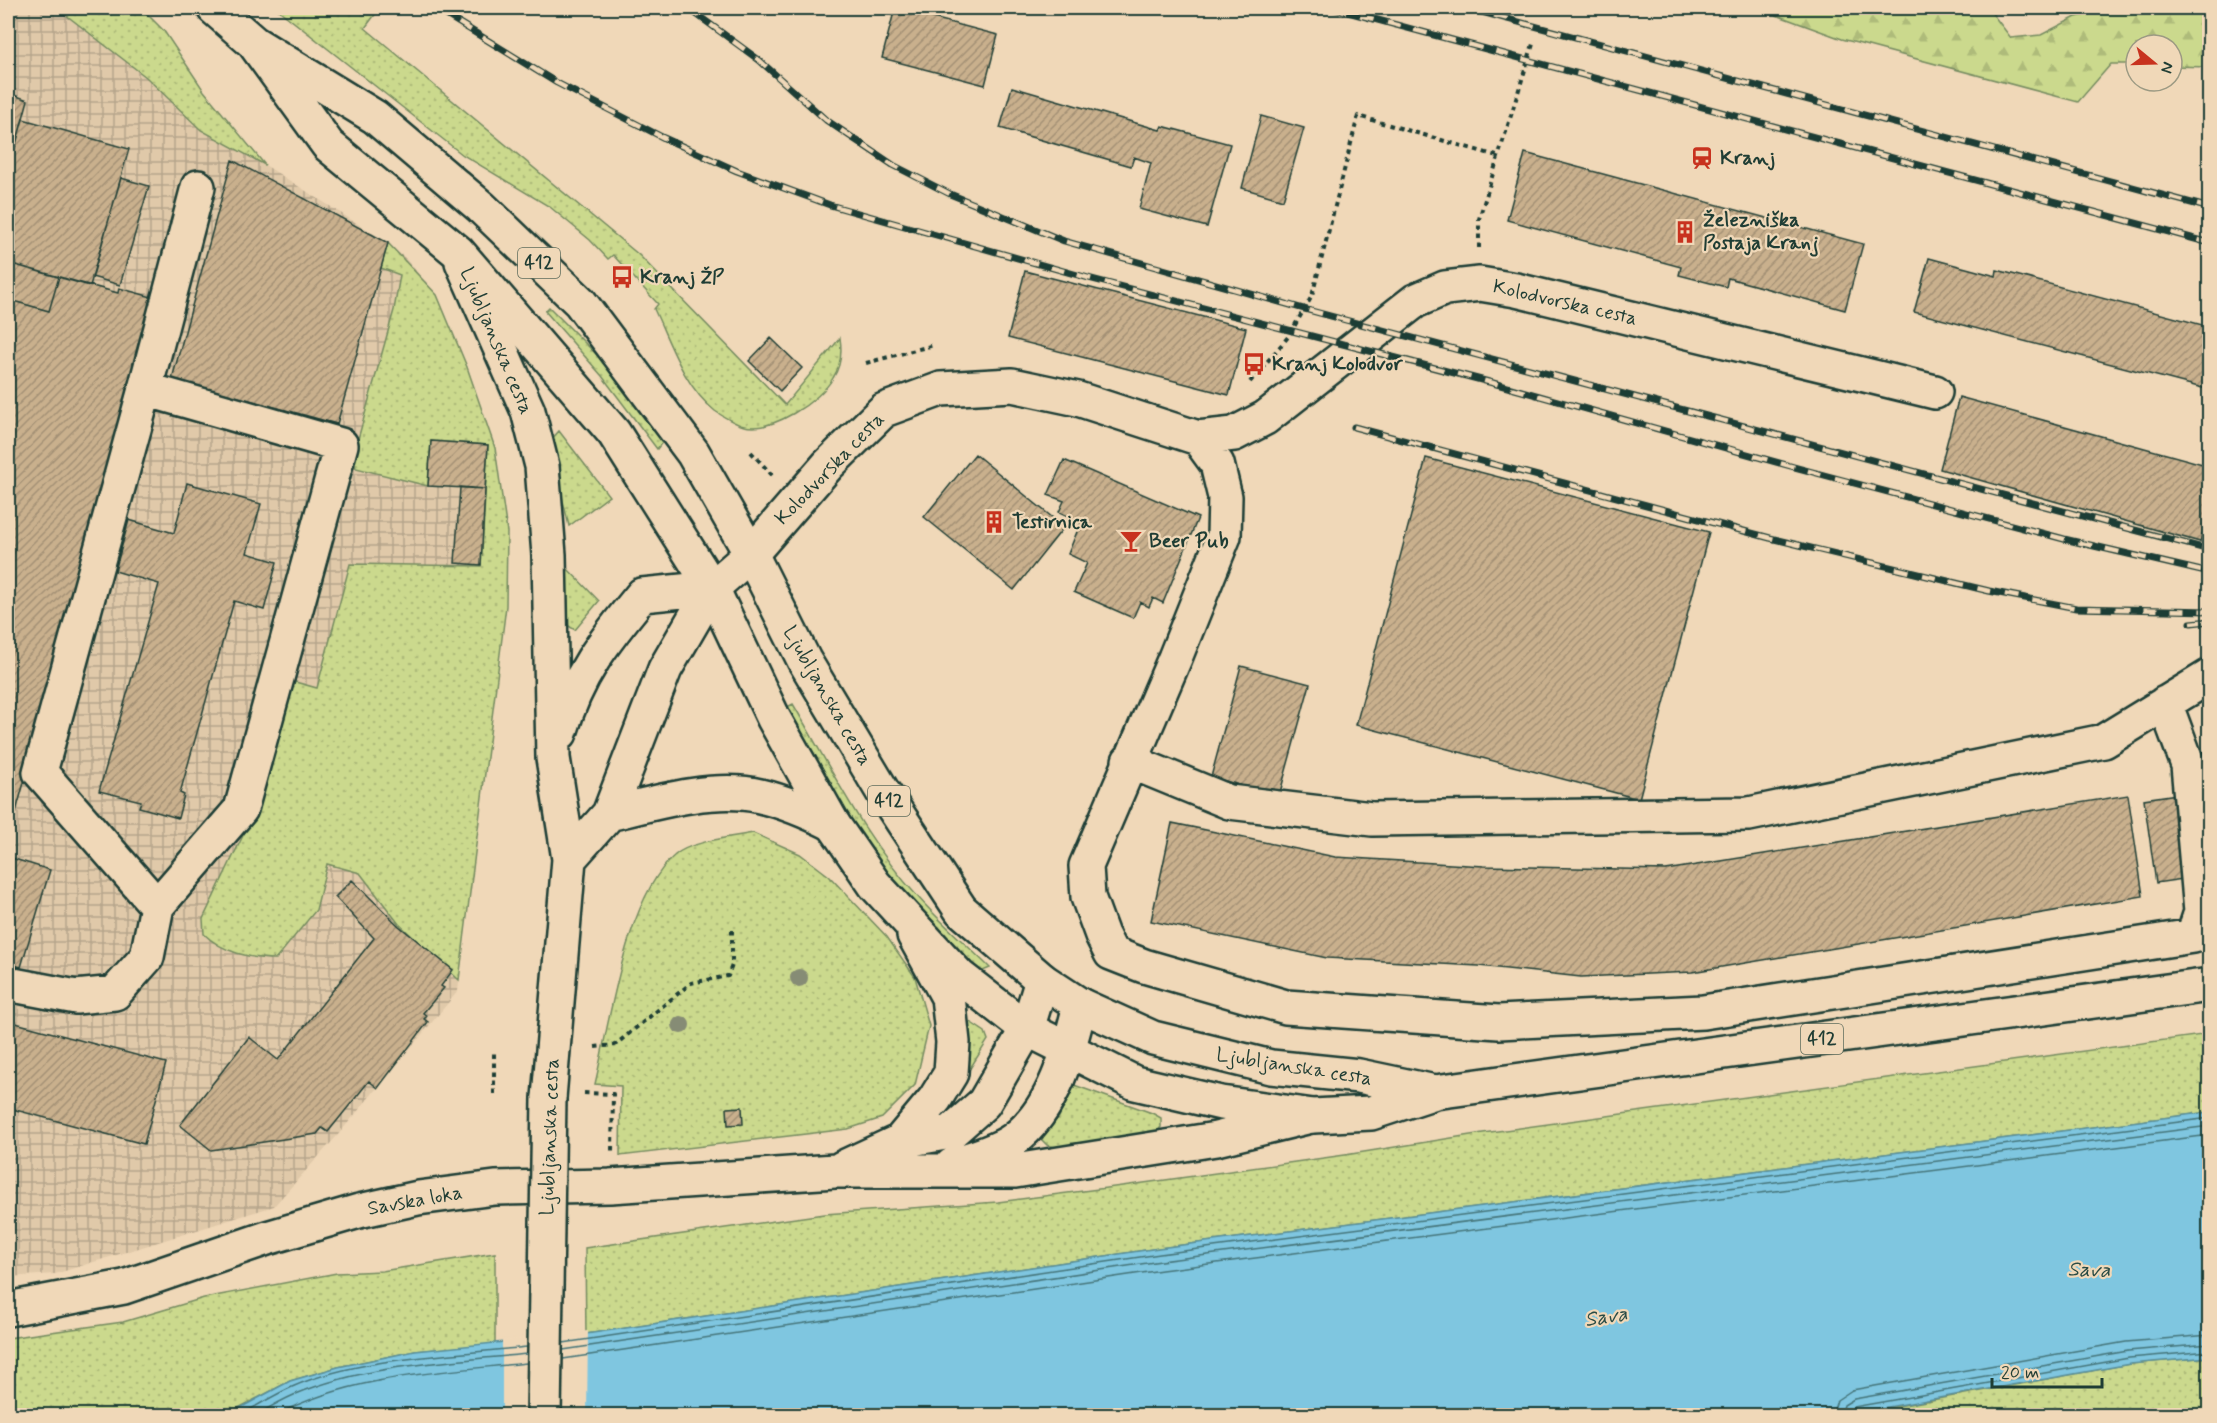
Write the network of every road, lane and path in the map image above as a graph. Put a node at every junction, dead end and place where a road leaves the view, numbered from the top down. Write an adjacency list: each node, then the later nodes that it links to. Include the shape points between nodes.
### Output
1 (214, 8): 2 (street, Ljubljanska cesta / 412)
2 (254, 43): 6 (street, Ljubljanska cesta / 412, via 328,145); 14 (street, Ljubljanska cesta / 412, via 375,117 481,207 580,302 693,453)
3 (1533, 44): 4 (path)
4 (1497, 156): 7 (path, via 1479,219); 11 (path, via 1358,116 1311,296 1288,336)
5 (198, 187): 10 (street)
6 (458, 252): 15 (street, 412, via 614,433); 18 (street, Ljubljanska cesta, via 528,411 542,466 549,555)
7 (1480, 284): 12 (street, Kolodvorska cesta); 13 (street, Kolodvorska cesta, via 1446,288 1415,301 1265,418 1234,434)
8 (934, 345): 9 (path)
9 (866, 363)
10 (145, 389): 23 (street, via 40,772); 23 (street, via 341,445 241,809)
11 (1243, 390)
12 (1935, 392)
13 (1198, 438): 14 (street, Kolodvorska cesta, via 1078,399 1012,385 940,389 884,410 828,465); 19 (street, via 1217,464 1225,497 1224,536)
14 (751, 554): 15 (street); 26 (street, Ljubljanska cesta / 412, via 804,660 883,792 961,910)
15 (712, 588): 18 (street, Ljubljanska cesta, via 642,595 602,643 569,704); 20 (street, via 665,669); 21 (street, 412, via 774,719)
16 (2210, 676): 17 (street)
17 (2165, 703): 19 (street, via 2104,741 1749,814 1372,819 1229,802); 19 (street, via 2188,765 2201,912 2193,936 1703,1012 1499,1022 1286,1007 1111,953 1088,897 1086,866)
18 (553, 758): 22 (street, Ljubljanska cesta)
19 (1129, 762)
20 (609, 814): 21 (street, via 705,794 758,795 801,808); 22 (street)
21 (833, 824): 24 (street, 412, via 875,885)
22 (569, 859): 43 (street, Ljubljanska cesta, bridge, via 549,1098)
23 (157, 906): 27 (street, via 147,957 115,993 76,997)
24 (908, 922): 30 (street, 412, via 959,976); 38 (street, via 948,997 953,1042 951,1072)
25 (732, 928): 31 (path, via 732,965 728,976 691,983 615,1045)
26 (1042, 980): 29 (street, Ljubljanska cesta / 412); 30 (street)
27 (8, 984)
28 (2210, 985): 34 (street, 412)
29 (1080, 1005): 33 (street); 34 (street, Ljubljanska cesta / 412, via 1153,1038 1217,1055 1271,1067 1359,1076)
30 (1027, 1029): 33 (street, 412); 38 (street, via 984,1103 951,1132)
31 (596, 1047)
32 (494, 1049): 35 (path)
33 (1069, 1052): 37 (street, 412, via 1135,1083 1221,1103); 40 (street, via 1038,1113 1012,1140)
34 (1435, 1092): 37 (street, 412, via 1371,1113)
35 (494, 1094)
36 (613, 1106): 39 (path)
37 (1313, 1116): 40 (street, via 1216,1139 1014,1171)
38 (900, 1141): 41 (street)
39 (612, 1161)
40 (939, 1170): 41 (street, Savska loka)
41 (835, 1171): 42 (street, Savska loka, via 610,1186 495,1188 418,1198 267,1238 124,1287)
42 (8, 1309)
43 (543, 1416)

